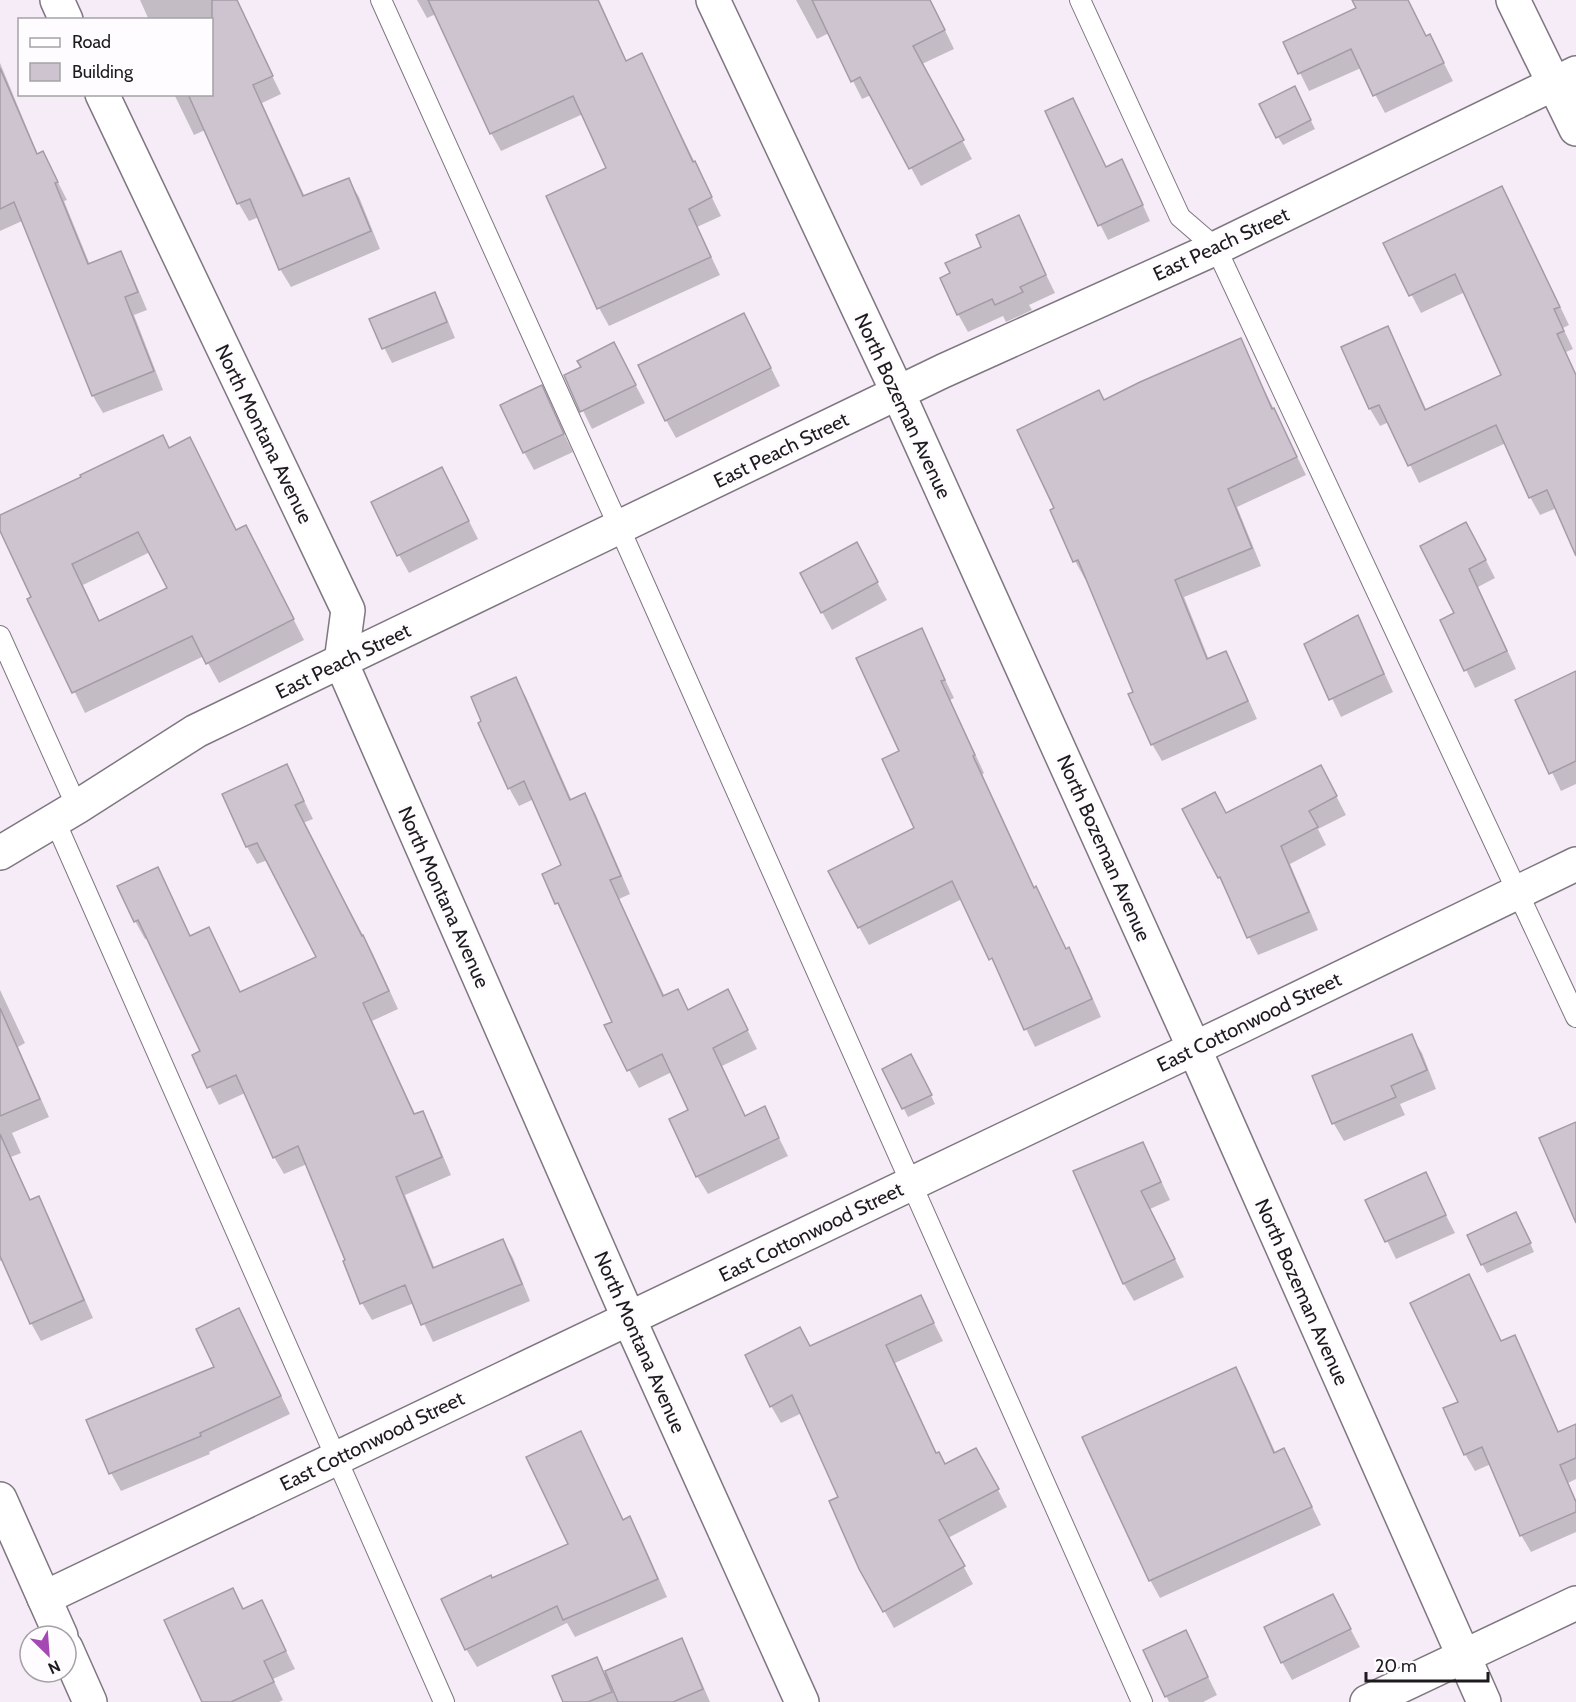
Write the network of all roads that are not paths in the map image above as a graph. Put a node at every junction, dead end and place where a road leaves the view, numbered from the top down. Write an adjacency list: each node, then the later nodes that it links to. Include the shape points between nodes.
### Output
1 (57, 0): 6 (street)
2 (381, 0): 12 (lane)
3 (713, 0): 11 (street, North Bozeman Avenue)
4 (1080, 0): 10 (lane, via 1180,217)
5 (1514, 0): 7 (street)
6 (65, 18)
7 (1566, 78): 9 (street); 10 (street, East Peach Street)
8 (103, 96): 14 (street, North Montana Avenue, via 348,610)
9 (1576, 129)
10 (1216, 248): 11 (street, East Peach Street); 18 (lane)
11 (898, 393): 12 (street, East Peach Street); 20 (street, North Bozeman Avenue)
12 (619, 527): 14 (street, East Peach Street); 21 (lane)
13 (0, 636): 15 (lane)
14 (341, 662): 15 (street, East Peach Street, via 196,731); 22 (street, North Montana Avenue)
15 (66, 814): 16 (street, East Peach Street); 23 (lane)
16 (0, 853)
17 (1576, 864): 18 (street, East Cottonwood Street)
18 (1519, 891): 19 (lane); 20 (street, East Cottonwood Street)
19 (1576, 1017)
20 (1194, 1048): 21 (street, East Cottonwood Street); 28 (street, North Bozeman Avenue)
21 (912, 1183): 22 (street, East Cottonwood Street); 33 (lane)
22 (629, 1319): 23 (street, East Cottonwood Street); 32 (street, North Montana Avenue)
23 (335, 1458): 25 (street, East Cottonwood Street); 31 (lane)
24 (0, 1499): 25 (street)
25 (44, 1598): 27 (street)
26 (1576, 1603): 28 (street)
27 (56, 1624)
28 (1463, 1656): 34 (street); 35 (street, North Bozeman Avenue)
29 (78, 1675): 30 (street)
30 (90, 1702)
31 (444, 1702)
32 (802, 1702)
33 (1142, 1702)
34 (1367, 1702)
35 (1484, 1702)

